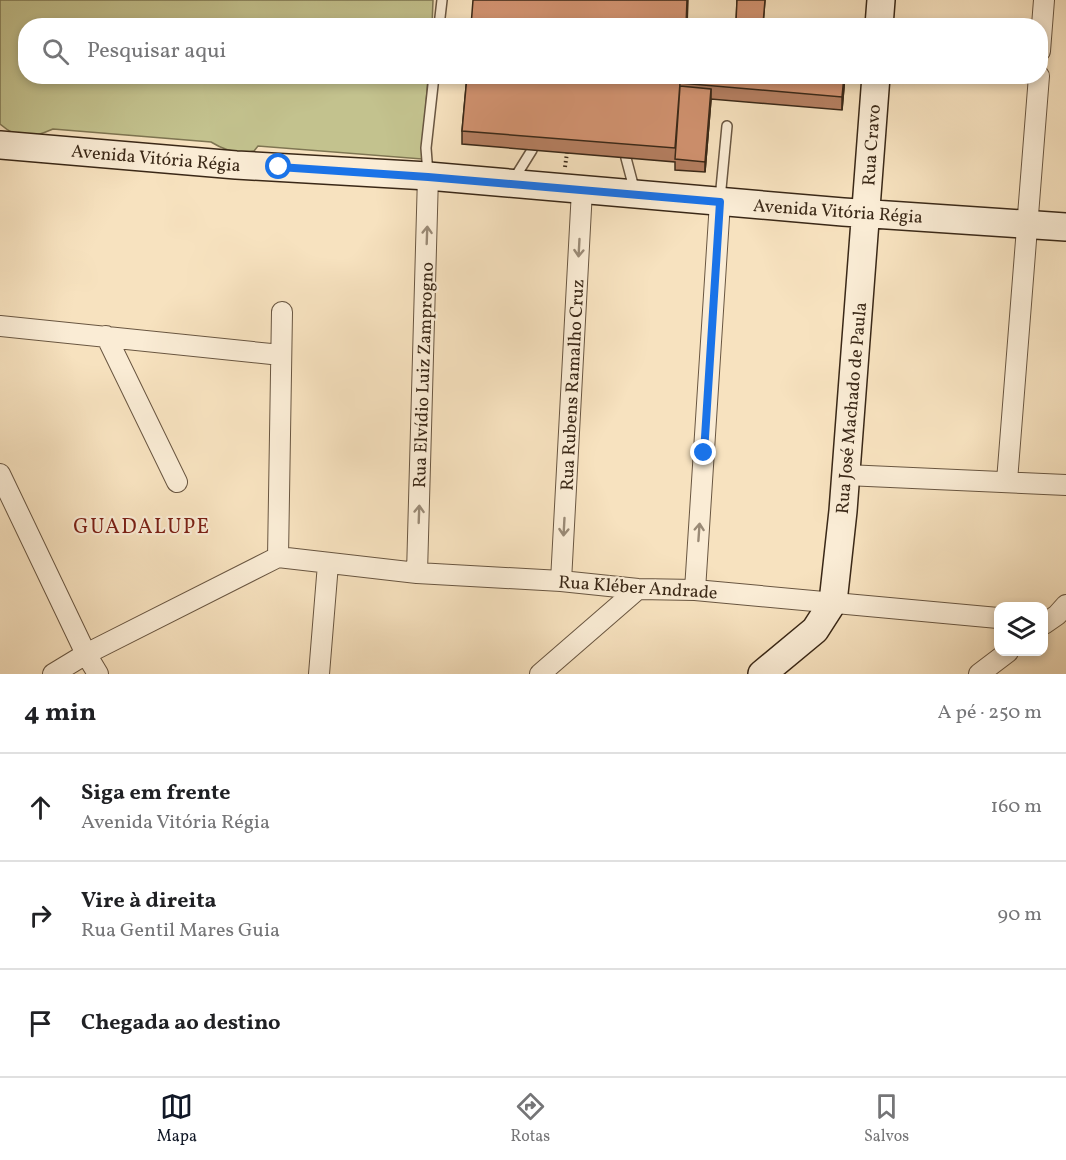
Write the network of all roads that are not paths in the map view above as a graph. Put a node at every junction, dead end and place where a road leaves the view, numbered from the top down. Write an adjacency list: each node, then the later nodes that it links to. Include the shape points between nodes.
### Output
1 (442, 0): 4 (lane)
2 (881, 0): 5 (street)
3 (1044, 0): 6 (street)
4 (440, 18)
5 (880, 18)
6 (1043, 18)
7 (433, 84): 14 (lane, via 426,148)
8 (875, 84): 19 (street, Rua Cravo)
9 (1038, 84): 20 (street)
10 (727, 126): 18 (lane)
11 (0, 145): 14 (street, Avenida Vitória Régia)
12 (532, 150): 15 (lane)
13 (626, 158): 17 (lane)
14 (428, 177): 15 (street, Avenida Vitória Régia); 33 (street, Rua Elvídio Luiz Zamprogno, one-way to 14)
15 (511, 184): 16 (street, Avenida Vitória Régia)
16 (582, 190): 17 (street, Avenida Vitória Régia); 34 (street, Rua Rubens Ramalho Cruz, one-way to 34)
17 (636, 194): 18 (street, Avenida Vitória Régia)
18 (720, 202): 19 (street, Avenida Vitória Régia); 36 (street, one-way to 18)
19 (866, 213): 20 (street, Avenida Vitória Régia); 27 (street, Rua José Machado de Paula)
20 (1028, 224): 21 (street, Avenida Vitória Régia); 28 (street)
21 (1066, 227)
22 (282, 312): 25 (street)
23 (0, 326): 24 (street)
24 (106, 336): 25 (street); 29 (street)
25 (281, 355): 31 (street)
26 (0, 474): 43 (street)
27 (846, 475): 28 (street); 37 (street, Rua José Machado de Paula)
28 (1007, 481): 30 (street)
29 (177, 482)
30 (1066, 485)
31 (278, 557): 32 (street, Rua Kléber Andrade); 43 (street)
32 (328, 564): 33 (street, Rua Kléber Andrade); 47 (street)
33 (417, 573): 34 (street, Rua Kléber Andrade)
34 (561, 581): 35 (street, Rua Kléber Andrade)
35 (638, 589): 36 (street, Rua Kléber Andrade); 48 (street)
36 (695, 590): 37 (street, Rua Kléber Andrade)
37 (833, 602): 39 (street, Rua Kléber Andrade); 49 (street, via 815,630)
38 (1066, 605): 40 (street)
39 (994, 618)
40 (1048, 620)
41 (1048, 623): 42 (street)
42 (1066, 625)
43 (86, 654): 45 (street); 46 (street)
44 (1002, 656): 50 (street)
45 (53, 674)
46 (98, 674)
47 (319, 674)
48 (540, 674)
49 (762, 674)
50 (979, 674)

